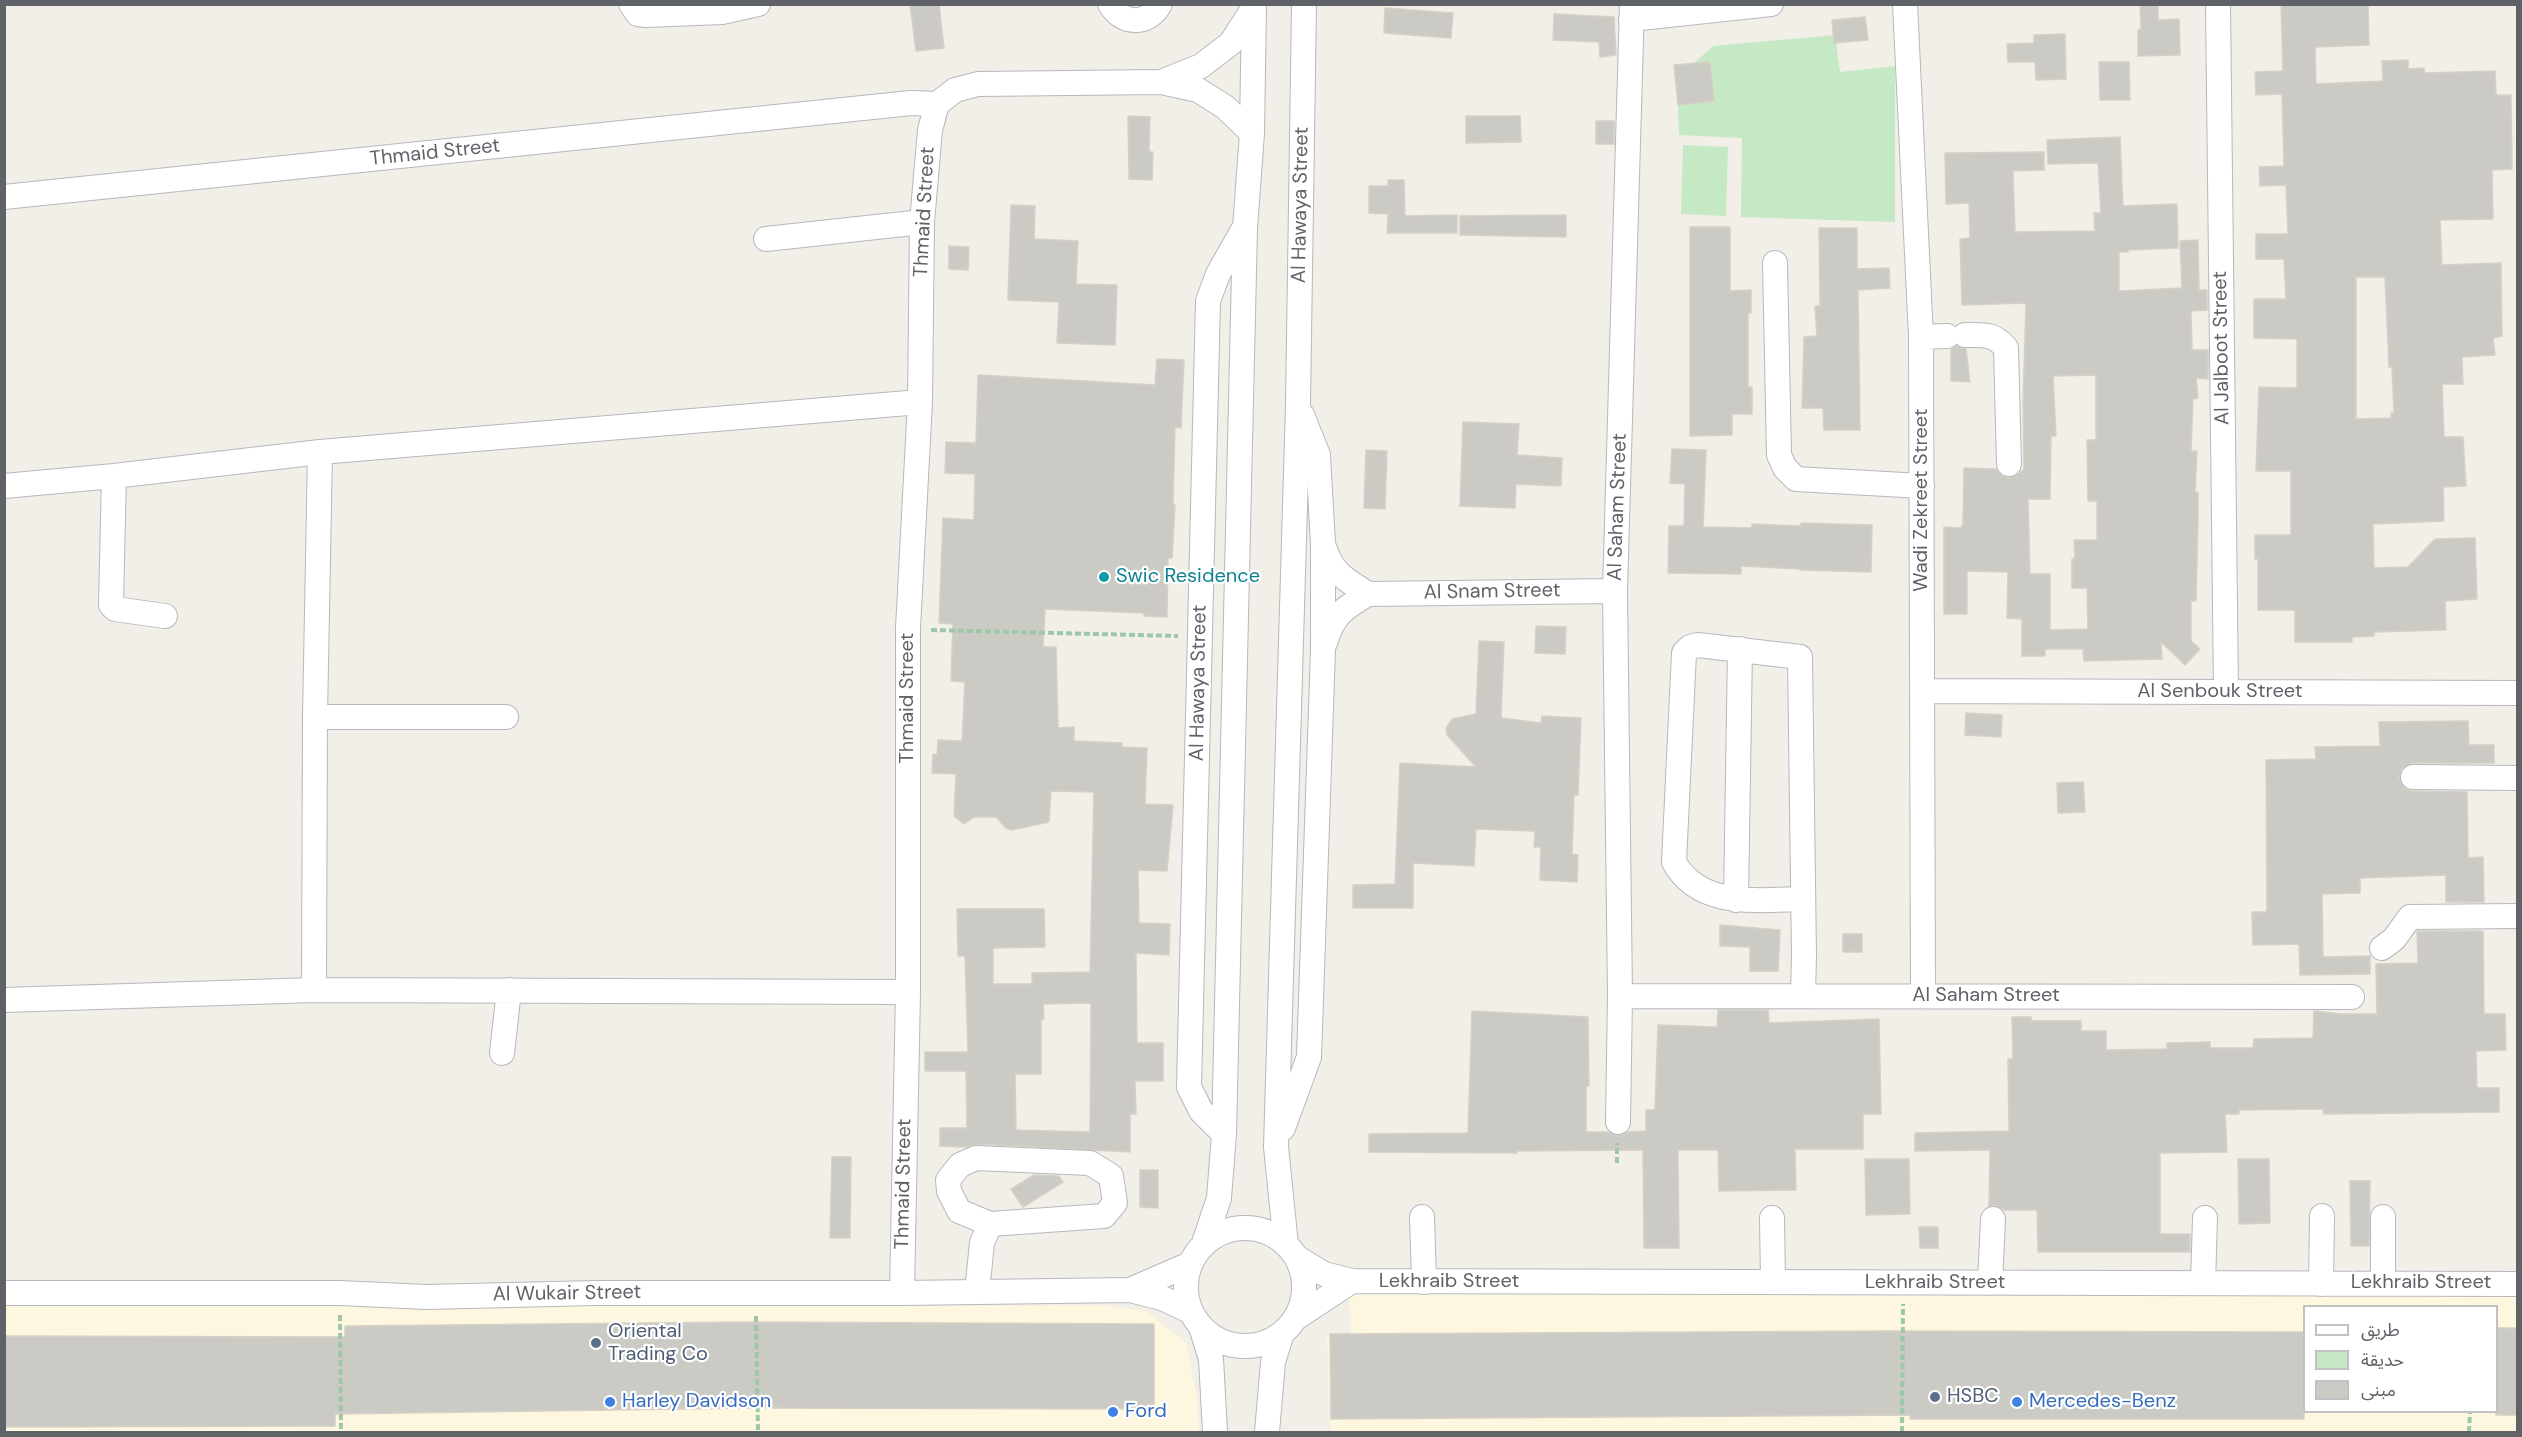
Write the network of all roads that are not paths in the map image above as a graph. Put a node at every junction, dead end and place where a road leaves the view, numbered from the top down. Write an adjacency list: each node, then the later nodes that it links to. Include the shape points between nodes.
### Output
1 (631, 4): 2 (street, via 638,14 646,15 722,12)
2 (758, 4)
3 (1110, 4): 4 (street, via 1117,14 1135,21 1154,14)
4 (1160, 4)
5 (1304, 4): 21 (street, Al Hawaya Street)
6 (1771, 4): 10 (street, Al Saham Street)
7 (1905, 4): 19 (street, Wadi Zekreet Street)
8 (2218, 4): 34 (street, Al Jalboot Street)
9 (1254, 6): 11 (street, via 1231,43 1200,66); 13 (street, Al Hawaya Street)
10 (1631, 12): 28 (street, Al Saham Street)
11 (1161, 82): 12 (street, via 978,84 955,90); 13 (street, via 1198,90 1225,107)
12 (937, 104): 14 (street, Thmaid Street, via 912,103); 15 (street, Thmaid Street, via 930,130)
13 (1252, 133): 16 (street, Al Hawaya Street)
14 (4, 197)
15 (922, 222): 17 (street); 20 (street, Thmaid Street)
16 (1245, 228): 54 (street, Al Hawaya Street); 54 (street, Al Hawaya Street, via 1218,274 1208,301 1189,1087 1201,1111)
17 (766, 239)
18 (1775, 263): 26 (street, via 1779,455 1785,468 1796,478)
19 (1921, 337): 23 (street, via 1991,335 2006,348); 26 (street, Wadi Zekreet Street)
20 (920, 402): 22 (street); 46 (street, Thmaid Street, via 908,628)
21 (1298, 405): 27 (street, Al Hawaya Street, via 1318,455); 55 (street, Al Hawaya Street)
22 (320, 452): 24 (street); 36 (street)
23 (2009, 464)
24 (114, 476): 25 (street); 30 (street, via 111,605 115,609)
25 (4, 486)
26 (1922, 486): 33 (street, Wadi Zekreet Street)
27 (1323, 544): 29 (street, via 1330,566); 32 (street, Al Hawaya Street)
28 (1616, 591): 29 (street, Al Snam Street); 47 (street, Al Saham Street)
29 (1368, 594): 32 (street, Al Snam Street, via 1343,608 1330,627)
30 (165, 616)
31 (1740, 649): 40 (street, via 1800,657); 41 (street); 41 (street, via 1698,645 1684,653 1674,862 1681,876 1697,887)
32 (1323, 650): 55 (street, Al Hawaya Street, via 1309,1057)
33 (1922, 691): 34 (street, Al Senbouk Street); 49 (street, Wadi Zekreet Street)
34 (2226, 692): 35 (street, Al Senbouk Street)
35 (2517, 693)
36 (315, 717): 37 (street); 44 (street)
37 (506, 717)
38 (2413, 777): 39 (street)
39 (2517, 778)
40 (1803, 899): 41 (street); 48 (street)
41 (1736, 900)
42 (2517, 916): 43 (street, via 2410,917)
43 (2382, 948)
44 (314, 990): 45 (street); 51 (street)
45 (509, 990): 46 (street); 52 (street)
46 (908, 992): 77 (street, Thmaid Street)
47 (1620, 996): 48 (street, Al Saham Street); 53 (street, Al Saham Street)
48 (1803, 996): 49 (street, Al Saham Street)
49 (1923, 996): 50 (street, Al Saham Street)
50 (2352, 997)
51 (4, 1000)
52 (502, 1053)
53 (1618, 1122)
54 (1224, 1134): 63 (street, Al Hawaya Street, via 1219,1198)
55 (1276, 1147): 64 (street, Al Hawaya Street)
56 (2322, 1216): 72 (street)
57 (1422, 1217): 67 (street)
58 (2383, 1217): 69 (street)
59 (1772, 1218): 68 (street)
60 (2205, 1218): 71 (street)
61 (1993, 1219): 70 (street)
62 (990, 1224): 62 (street, via 1104,1216 1114,1203 1111,1176 1090,1163 976,1158 960,1165 948,1180 949,1191 959,1211); 75 (street, via 982,1243)
63 (1204, 1243): 64 (street, via 1217,1234 1246,1227 1274,1235); 65 (street)
64 (1291, 1251): 66 (street, Lekhraib Street, via 1324,1274); 79 (street, via 1302,1272 1304,1287 1302,1303)
65 (1190, 1264): 74 (street, Al Wukair Street); 78 (street, via 1185,1279 1186,1295)
66 (1352, 1281): 67 (street, Lekhraib Street); 79 (street, Lekhraib Street)
67 (1424, 1282): 68 (street, Lekhraib Street)
68 (1773, 1282): 70 (street, Lekhraib Street)
69 (2383, 1282): 72 (street, Lekhraib Street); 73 (street, Lekhraib Street)
70 (1990, 1283): 71 (street, Lekhraib Street)
71 (2203, 1283): 72 (street, Lekhraib Street)
72 (2321, 1284)
73 (2517, 1284)
74 (1130, 1290): 75 (street, Al Wukair Street); 78 (street, Al Wukair Street, via 1162,1298)
75 (977, 1292): 77 (street, Al Wukair Street)
76 (4, 1293): 77 (street, Al Wukair Street, via 340,1293 426,1297)
77 (902, 1293)
78 (1196, 1319): 79 (street, via 1219,1341 1241,1346 1263,1343); 80 (street, via 1211,1359)
79 (1289, 1325): 81 (street, via 1273,1362)
80 (1215, 1432)
81 (1267, 1432)

